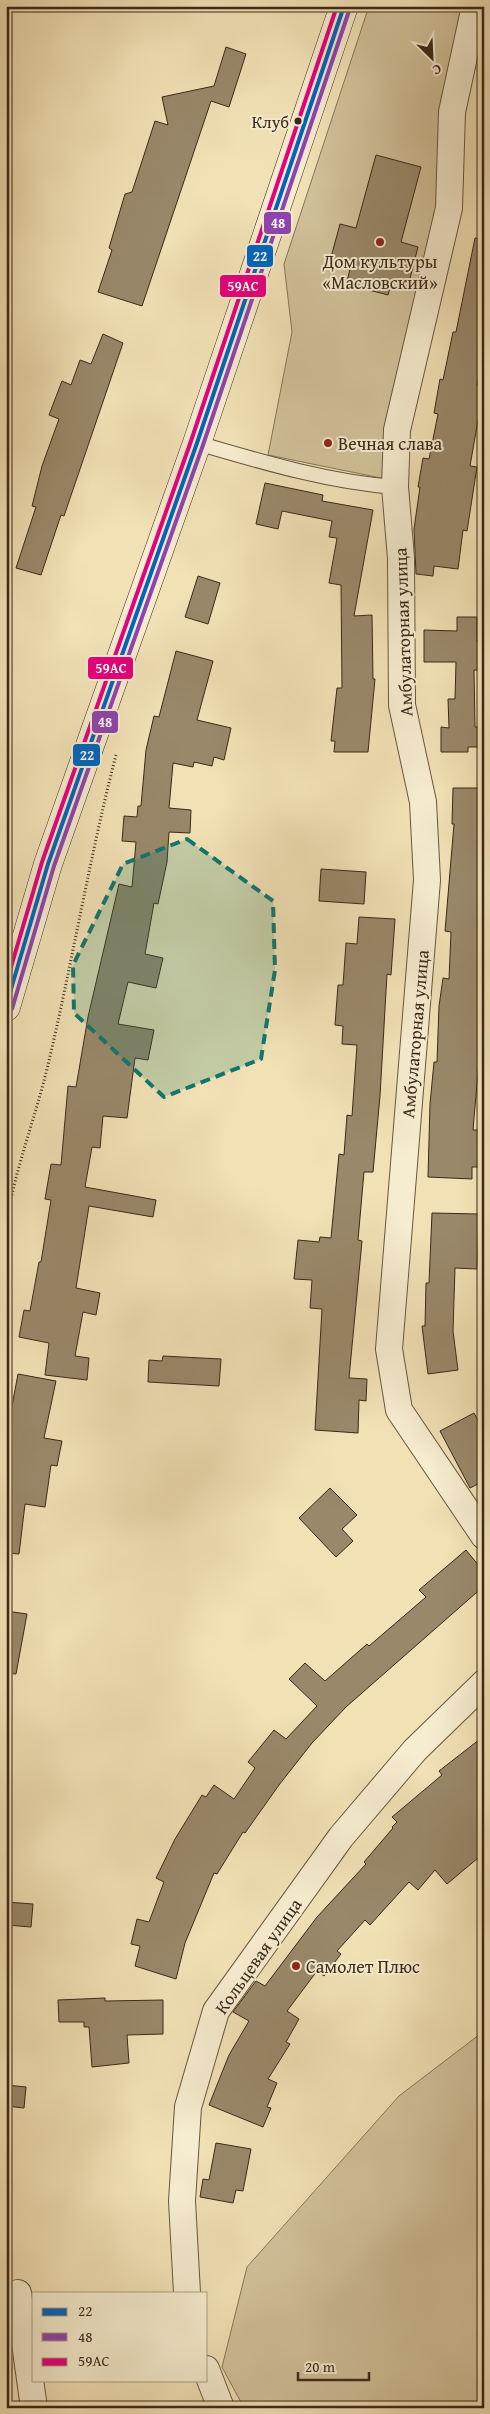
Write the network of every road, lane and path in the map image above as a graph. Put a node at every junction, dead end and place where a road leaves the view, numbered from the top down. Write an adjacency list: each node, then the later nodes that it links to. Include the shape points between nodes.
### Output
1 (344, 6): 3 (main road)
2 (475, 6): 4 (street, Амбулаторная улица, via 452,112 449,208 397,430)
3 (197, 443): 4 (lane, via 252,460 365,485); 6 (main road, via 48,864)
4 (395, 486): 8 (street, Амбулаторная улица, via 401,558 402,705 423,802 427,880 389,1349 399,1410)
5 (117, 752): 7 (path, via 97,828 47,1070 11,1193)
6 (6, 1007)
7 (6, 1226)
8 (484, 1536)
9 (484, 1683): 10 (street, Кольцевая улица, via 415,1750 341,1837 216,2011 188,2107 182,2201)
10 (188, 2292)
11 (18, 2293): 13 (street)
12 (208, 2373): 14 (street)
13 (34, 2408)
14 (221, 2408)

